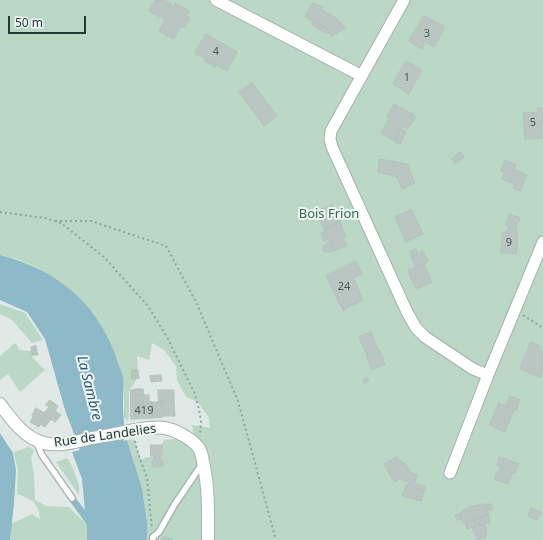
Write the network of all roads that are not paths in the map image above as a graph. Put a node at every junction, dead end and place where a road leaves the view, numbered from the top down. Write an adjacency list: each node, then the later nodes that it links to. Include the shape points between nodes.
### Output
1 (216, 0): 3 (street)
2 (404, 0): 3 (street)
3 (362, 76): 5 (street, via 331,131 332,147 416,328 425,337 473,369)
4 (543, 242): 5 (street)
5 (488, 375): 9 (street)
6 (0, 404): 7 (main road, Rue de Landelies, via 13,422)
7 (35, 439): 8 (main road, Rue de Landelies, via 56,444 164,427 182,434 200,449); 10 (lane, via 42,454)
8 (203, 462): 11 (lane); 12 (main road, via 207,486)
9 (450, 473)
10 (72, 498)
11 (153, 538)
12 (208, 540)

